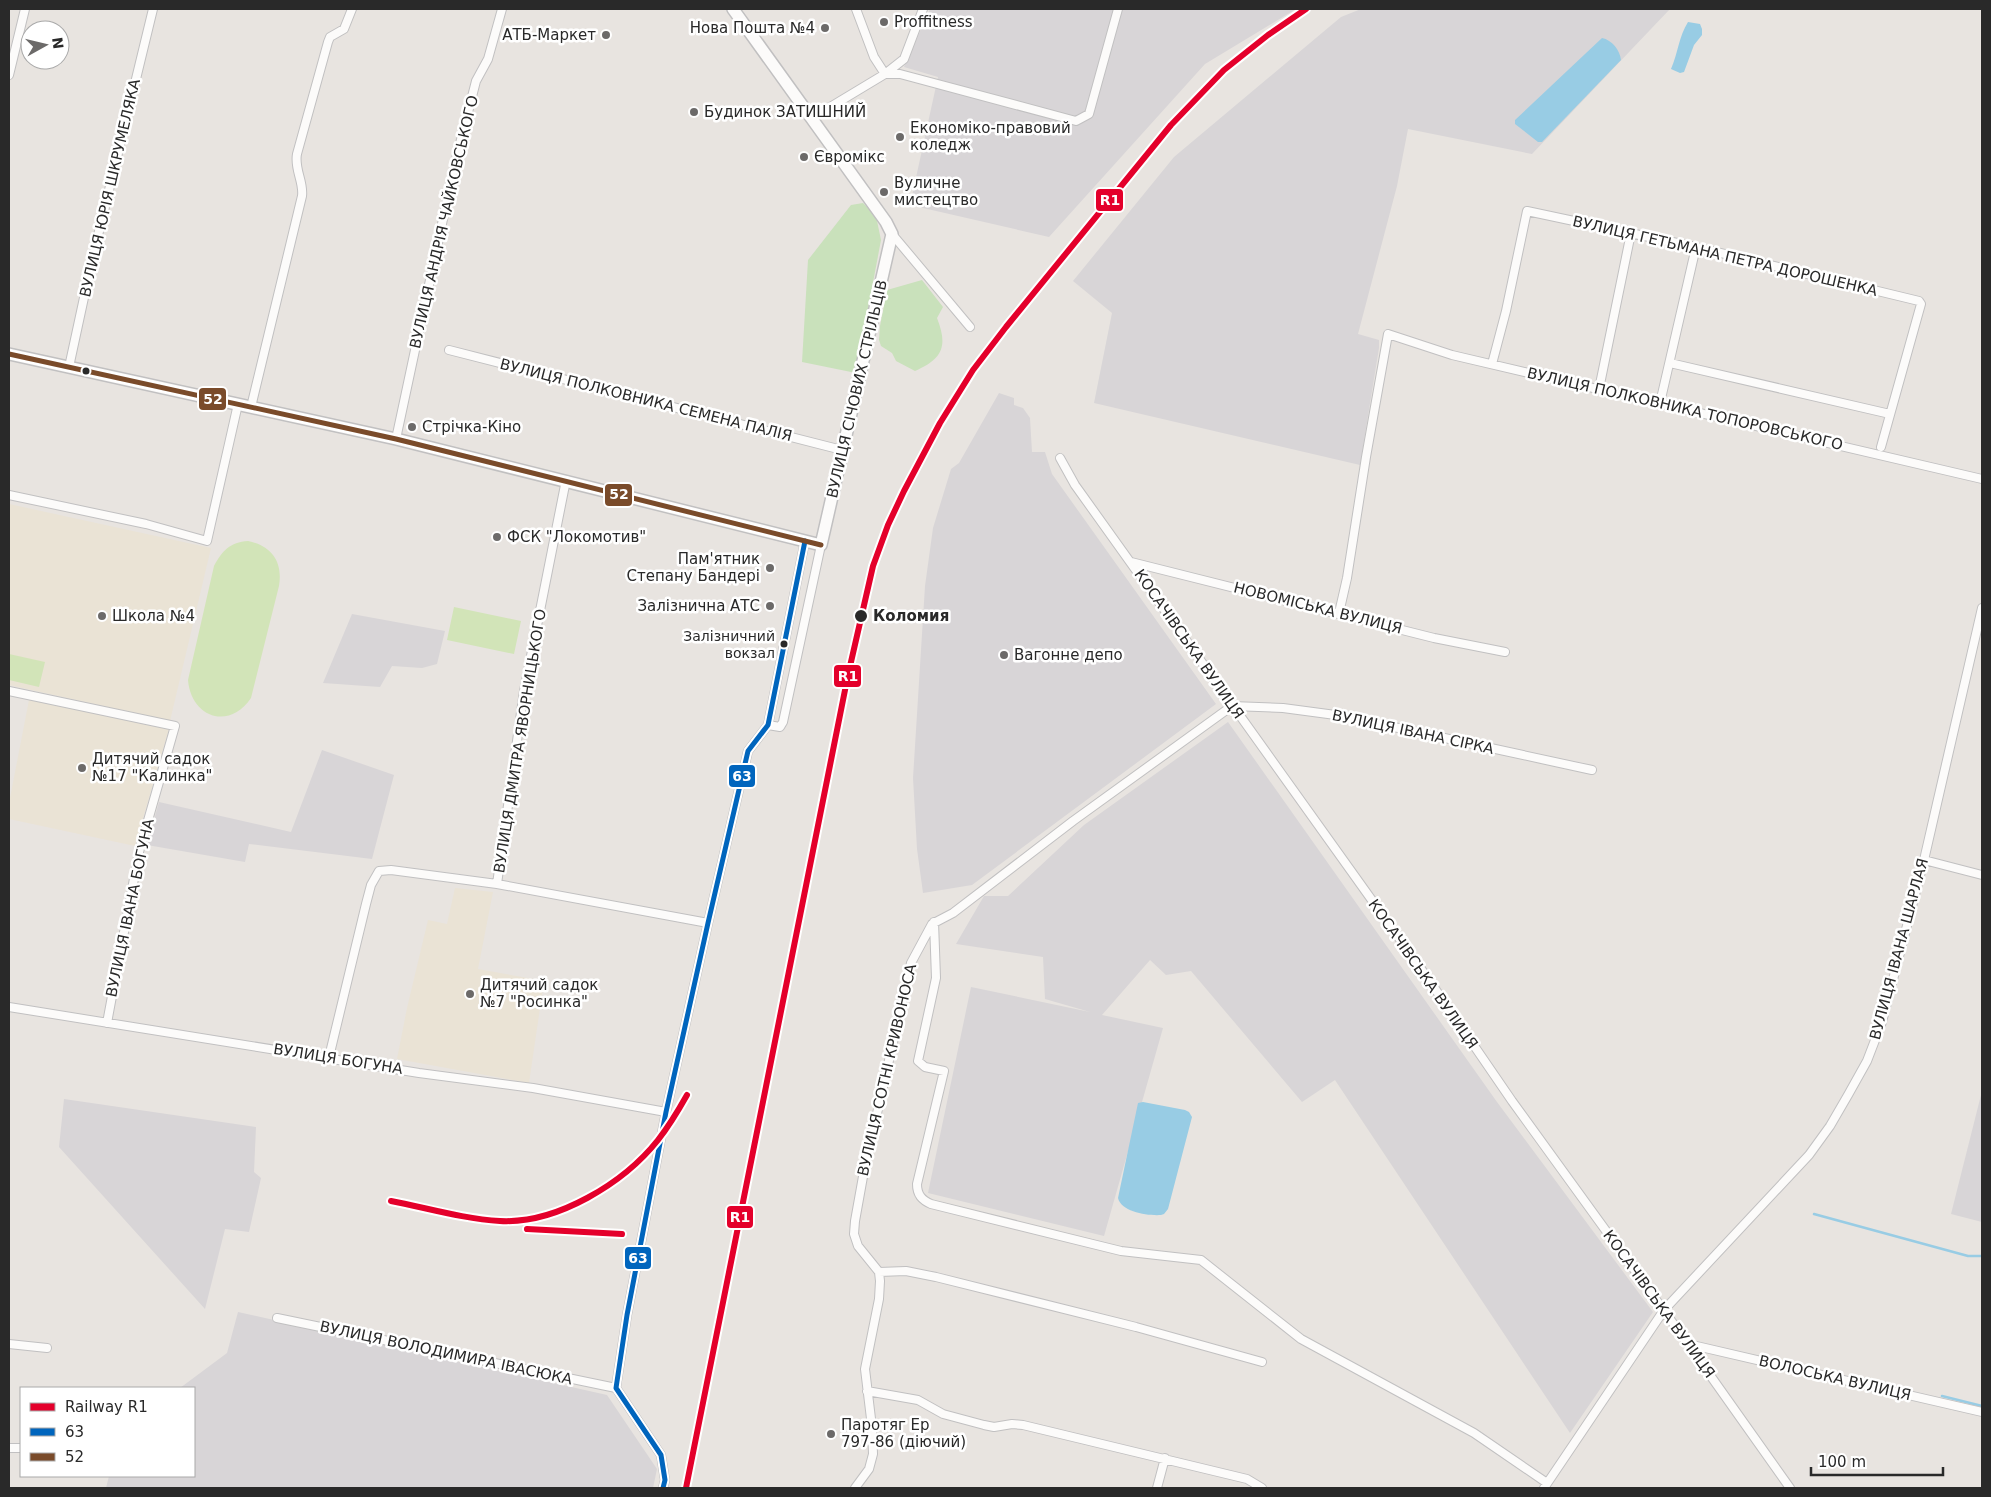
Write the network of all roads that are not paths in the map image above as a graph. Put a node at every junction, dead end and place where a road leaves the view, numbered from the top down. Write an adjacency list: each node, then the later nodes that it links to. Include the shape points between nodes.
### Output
1 (25, 9): 10 (street)
2 (153, 9): 20 (street, ВУЛИЦЯ ЮРІЯ ШКРУМЕЛЯКА)
3 (352, 9): 24 (street, via 344,29 330,37 328,42 297,154 302,192)
4 (502, 9): 26 (street, ВУЛИЦЯ АНДРІЯ ЧАЙКОВСЬКОГО, via 488,60 476,81 455,163)
5 (856, 9): 9 (street, via 874,57)
6 (923, 9): 9 (street, via 905,57)
7 (1118, 9): 9 (street, via 1089,114 1076,121 900,74)
8 (732, 10): 11 (street)
9 (885, 74): 11 (street)
10 (9, 75)
11 (812, 118): 13 (street)
12 (1631, 232): 14 (street, ВУЛИЦЯ ГЕТЬМАНА ПЕТРА ДОРОШЕНКА); 19 (street, ВУЛИЦЯ ГЕТЬМАНА ПЕТРА ДОРОШЕНКА, via 1527,211); 21 (street)
13 (892, 234): 15 (street); 28 (street, ВУЛИЦЯ СІЧОВИХ СТРІЛЬЦІВ)
14 (1696, 247): 18 (street); 25 (street, ВУЛИЦЯ ГЕТЬМАНА ПЕТРА ДОРОШЕНКА, via 1919,301 1921,304)
15 (970, 327)
16 (449, 350): 28 (street, ВУЛИЦЯ ПОЛКОВНИКА СЕМЕНА ПАЛІЯ)
17 (9, 354): 20 (street)
18 (1670, 363): 22 (street); 25 (street)
19 (1492, 364): 21 (street, ВУЛИЦЯ ПОЛКОВНИКА ТОПОРОВСЬКОГО); 37 (street, ВУЛИЦЯ ПОЛКОВНИКА ТОПОРОВСЬКОГО, via 1388,334)
20 (69, 367): 23 (street)
21 (1599, 389): 22 (street, ВУЛИЦЯ ПОЛКОВНИКА ТОПОРОВСЬКОГО)
22 (1660, 403): 30 (street, ВУЛИЦЯ ПОЛКОВНИКА ТОПОРОВСЬКОГО)
23 (238, 404): 24 (street); 32 (street, via 206,541 146,524)
24 (251, 407): 26 (street)
25 (1890, 414): 27 (street)
26 (396, 439): 31 (street)
27 (1881, 447)
28 (842, 450): 34 (street, ВУЛИЦЯ СІЧОВИХ СТРІЛЬЦІВ)
29 (1060, 458): 35 (street, КОСАЧІВСЬКА ВУЛИЦЯ, via 1075,485)
30 (1982, 479)
31 (566, 480): 33 (street); 45 (street, ВУЛИЦЯ ДМИТРА ЯВОРНИЦЬКОГО, via 524,691)
32 (9, 495)
33 (805, 541): 34 (street); 41 (street)
34 (821, 545): 41 (street, via 783,722 780,727)
35 (1131, 562): 37 (street, НОВОМІСЬКА ВУЛИЦЯ); 40 (street, КОСАЧІВСЬКА ВУЛИЦЯ)
36 (1982, 608): 43 (street, ВУЛИЦЯ ІВАНА ШАРЛАЯ)
37 (1339, 613): 38 (street, НОВОМІСЬКА ВУЛИЦЯ, via 1434,638)
38 (1505, 652)
39 (9, 691): 49 (street, ВУЛИЦЯ ІВАНА БОГУНА, via 175,726 138,852)
40 (1232, 706): 42 (street, ВУЛИЦЯ ІВАНА СІРКА, via 1283,708 1343,716); 46 (street, ВУЛИЦЯ СОТНІ КРИВОНОСА, via 953,913); 53 (street, КОСАЧІВСЬКА ВУЛИЦЯ)
41 (768, 725): 47 (street, via 748,751)
42 (1592, 770)
43 (1924, 860): 44 (street); 53 (street, ВУЛИЦЯ ІВАНА ШАРЛАЯ, via 1882,1022 1848,1096 1809,1155)
44 (1982, 875)
45 (497, 884): 47 (street, ВУЛИЦЯ ДМИТРА ЯВОРНИЦЬКОГО); 50 (street, ВУЛИЦЯ ДМИТРА ЯВОРНИЦЬКОГО, via 379,871 371,885)
46 (934, 922): 52 (street, ВУЛИЦЯ СОТНІ КРИВОНОСА, via 911,963 855,1221 854,1234 858,1246); 63 (street, via 936,978 918,1061 924,1067 944,1071 917,1184 917,1192 923,1200 1121,1251 1201,1260 1301,1339 1474,1433)
47 (708, 923): 51 (street)
48 (9, 1007): 49 (street, ВУЛИЦЯ БОГУНА)
49 (107, 1023): 50 (street, ВУЛИЦЯ БОГУНА)
50 (328, 1057): 51 (street, ВУЛИЦЯ БОГУНА)
51 (666, 1112): 59 (street)
52 (879, 1272): 58 (street, via 906,1271 936,1276); 60 (street, via 878,1299 866,1362)
53 (1664, 1310): 56 (street, КОСАЧІВСЬКА ВУЛИЦЯ); 63 (street, ВУЛИЦЯ ІВАНА ШАРЛАЯ)
54 (277, 1318): 59 (street, ВУЛИЦЯ ВОЛОДИМИРА ІВАСЮКА)
55 (9, 1344): 57 (street)
56 (1688, 1344): 61 (street, ВОЛОСЬКА ВУЛИЦЯ); 68 (street, КОСАЧІВСЬКА ВУЛИЦЯ)
57 (47, 1348)
58 (1262, 1362)
59 (616, 1388): 64 (street, via 661,1455)
60 (867, 1391): 62 (street, via 918,1400 943,1414 984,1425 1023,1425); 65 (street, via 873,1454 868,1469)
61 (1982, 1412)
62 (1165, 1458): 66 (street); 67 (street, via 1247,1479)
63 (1546, 1486)
64 (663, 1488)
65 (855, 1488)
66 (1157, 1488)
67 (1262, 1488)
68 (1790, 1488)

